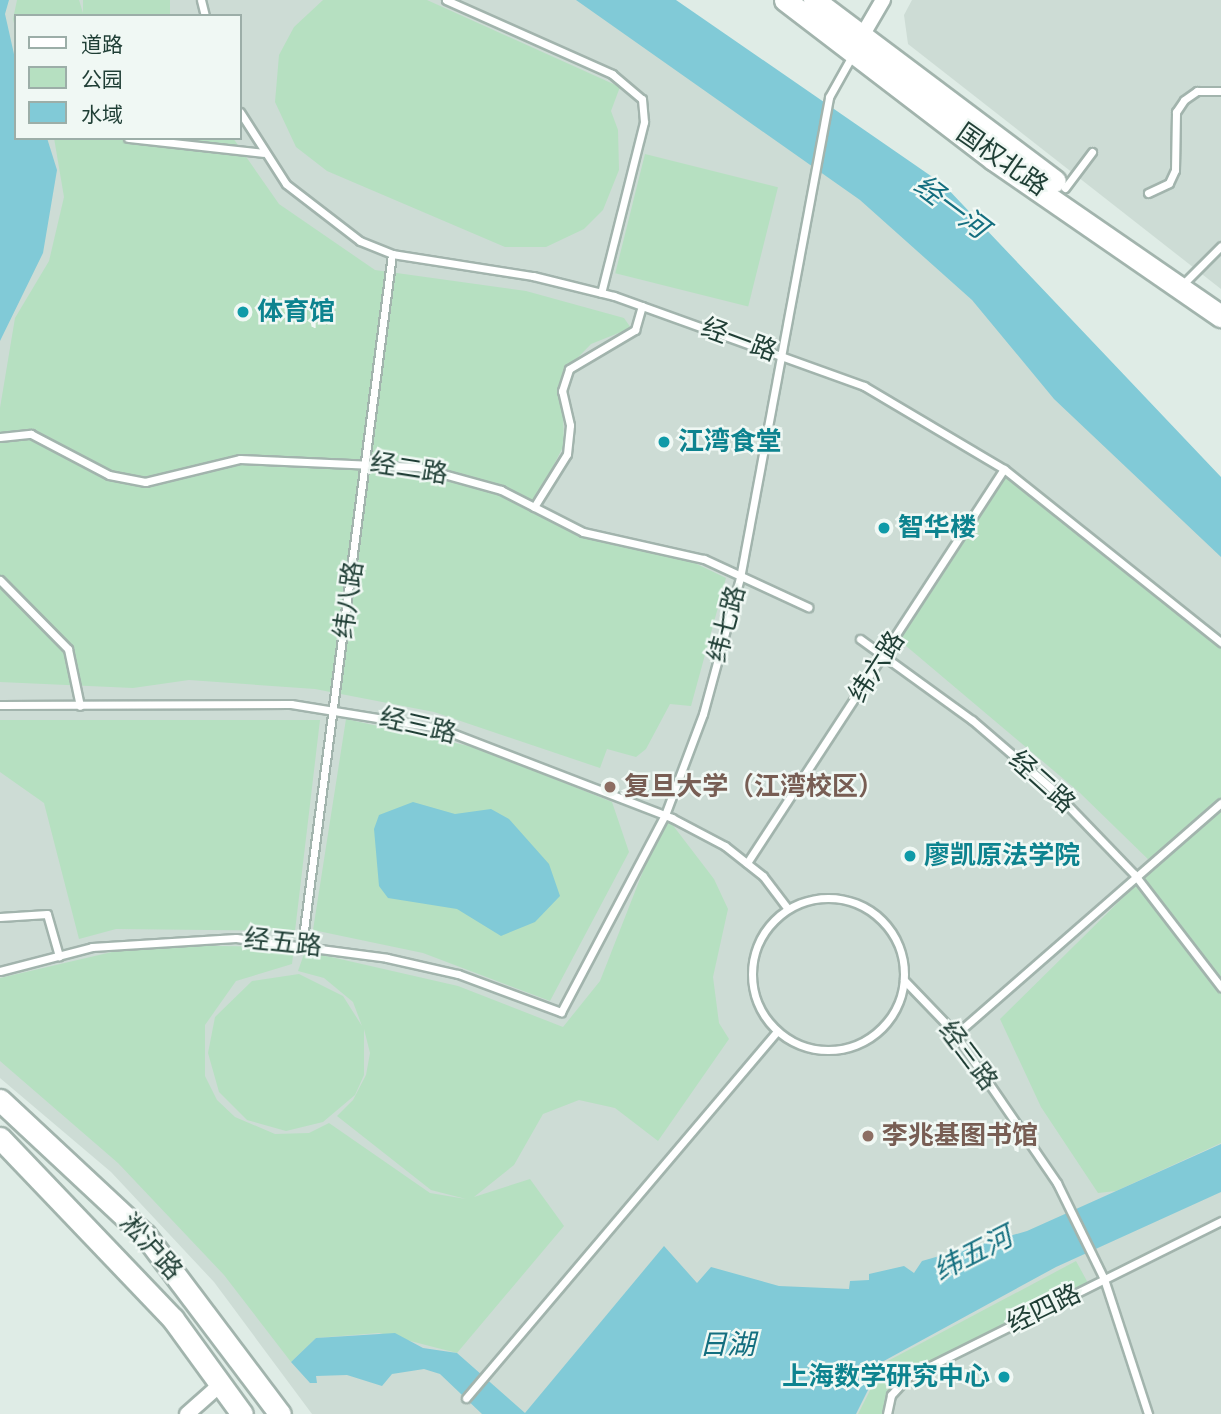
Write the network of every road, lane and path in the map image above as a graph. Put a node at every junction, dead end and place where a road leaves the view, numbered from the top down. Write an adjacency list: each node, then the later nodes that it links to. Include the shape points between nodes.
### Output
1 (446, 0): 16 (lane, via 612,74 642,99 644,122)
2 (785, 0): 5 (main road, 国权北路)
3 (814, 0): 5 (main road, 国权北路)
4 (883, 0): 5 (street)
5 (859, 42): 11 (main road, 国权北路); 15 (main road, 国权北路, via 993,159); 20 (lane, 纬七路, via 829,97)
6 (1221, 91): 12 (lane, via 1197,91 1184,100 1176,112 1175,170 1168,183)
7 (242, 116): 10 (lane, 经一路)
8 (146, 140): 10 (lane)
9 (1092, 152): 11 (lane)
10 (263, 153): 14 (lane, 经一路, via 319,214)
11 (1065, 188): 15 (main road, 国权北路)
12 (1149, 193)
13 (1221, 246): 15 (lane)
14 (392, 254): 16 (lane, 经一路); 22 (lane, 纬八路)
15 (1186, 281): 17 (main road, 国权北路); 19 (main road, 国权北路)
16 (601, 293): 18 (lane, 经一路)
17 (1221, 302)
18 (642, 306): 20 (lane, 经一路); 24 (lane, via 635,330 569,369 562,391 570,425 567,454)
19 (1221, 316)
20 (781, 354): 23 (lane, 经一路, via 864,386); 25 (lane, 纬七路)
21 (0, 437): 22 (lane, 经二路, via 31,433 108,475 145,482 240,459)
22 (368, 461): 24 (lane, 经二路, via 482,483); 33 (lane, 纬八路)
23 (1004, 469): 29 (lane, 经一路); 30 (lane, 纬六路)
24 (534, 507): 25 (lane, 经二路, via 583,532 680,551)
25 (740, 578): 27 (lane, 经二路); 35 (lane, 纬七路, via 703,714)
26 (0, 580): 32 (lane, via 68,649)
27 (808, 607)
28 (860, 639): 30 (lane, 经二路)
29 (1221, 642)
30 (883, 657): 36 (lane, 纬六路); 37 (lane, 经二路, via 972,720)
31 (0, 705): 32 (lane, 经三路)
32 (80, 706): 33 (lane, 经三路, via 203,700)
33 (335, 708): 35 (lane, 经三路, via 489,744); 40 (lane, 纬八路)
34 (1221, 803): 37 (lane)
35 (665, 815): 36 (lane, 经三路); 45 (lane, 纬七路, via 602,943)
36 (747, 863): 38 (lane, 经三路)
37 (1134, 874): 44 (lane, 经二路); 47 (lane)
38 (788, 909): 43 (lane, via 838,898 867,908 899,945); 46 (lane, via 765,932 752,965 760,1008)
39 (0, 917): 41 (lane, via 47,914)
40 (302, 945): 41 (lane, 经五路, via 236,938 140,940); 45 (lane, 经五路, via 458,974)
41 (59, 956): 42 (lane, 经五路)
42 (0, 971)
43 (904, 980): 46 (lane, via 891,1017 855,1046 814,1049); 47 (lane, 经三路)
44 (1221, 987)
45 (558, 1014)
46 (777, 1031): 54 (lane)
47 (955, 1035): 51 (lane, 经三路, via 1071,1208)
48 (0, 1100): 52 (main road, 淞沪路, via 145,1235)
49 (0, 1138): 53 (main road, 淞沪路, via 165,1309)
50 (1221, 1221): 51 (lane, 经四路)
51 (1104, 1279): 58 (lane, 经四路, via 908,1377 891,1395); 59 (lane)
52 (244, 1366): 53 (main road); 57 (main road, 淞沪路)
53 (220, 1384): 55 (street); 56 (main road, 淞沪路)
54 (466, 1398)
55 (187, 1414)
56 (242, 1414)
57 (279, 1414)
58 (887, 1414)
59 (1148, 1414)

